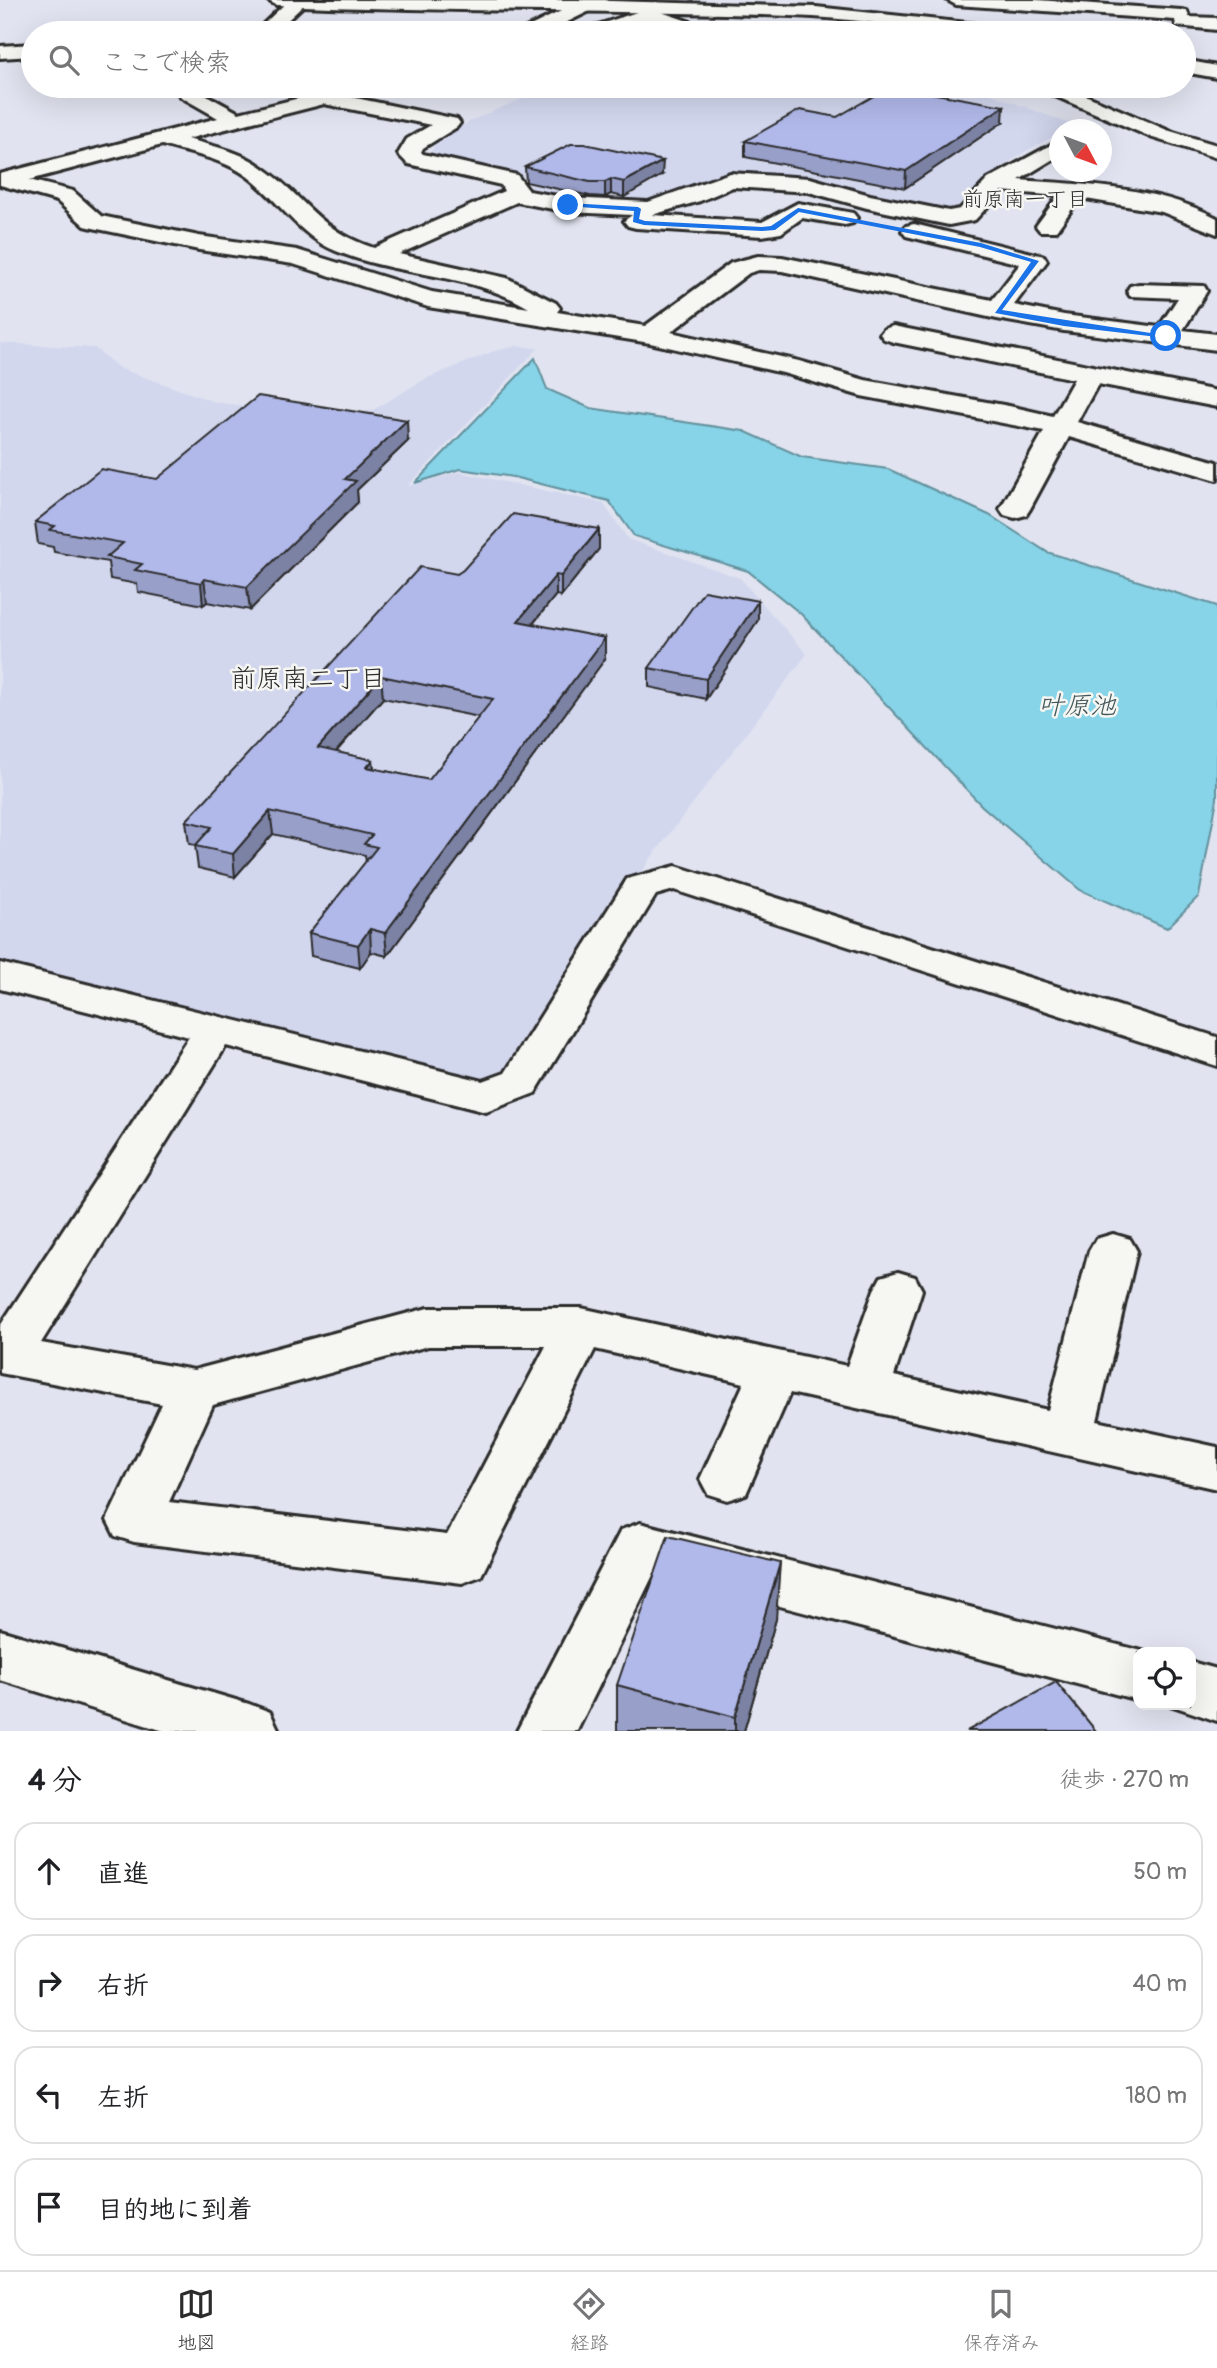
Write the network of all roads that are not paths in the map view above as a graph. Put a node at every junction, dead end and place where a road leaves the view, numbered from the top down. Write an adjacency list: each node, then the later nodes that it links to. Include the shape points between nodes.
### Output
1 (276, 0): 2 (street)
2 (289, 0): 4 (street)
3 (956, 0): 14 (street)
4 (299, 1): 5 (street); 9 (street)
5 (340, 1): 6 (street, via 421,6)
6 (593, 3): 8 (street); 10 (street)
7 (750, 4): 8 (street); 13 (street)
8 (652, 10): 11 (street); 12 (street)
9 (276, 21)
10 (556, 21)
11 (625, 21)
12 (677, 21)
13 (906, 21)
14 (1174, 21)
15 (1196, 23): 16 (street)
16 (1217, 24)
17 (1196, 27): 18 (street)
18 (1217, 37)
19 (1196, 68): 20 (street)
20 (1217, 72)
21 (197, 98): 25 (street)
22 (325, 98): 25 (street); 33 (street, via 450,123 415,144 409,154 509,180)
23 (1078, 98): 24 (street)
24 (1126, 117): 26 (street); 29 (street, via 1160,134)
25 (238, 121): 27 (street)
26 (1112, 122)
27 (163, 139): 30 (street); 37 (street, via 254,170 321,233 344,246)
28 (1049, 152): 31 (street)
29 (1217, 152)
30 (2, 180): 41 (street, via 65,196 93,221 297,257 428,299)
31 (996, 184): 32 (street); 34 (street, via 968,215 949,218 810,185 730,180 659,207)
32 (1073, 192): 35 (street); 36 (street, via 1151,202)
33 (517, 194): 34 (street, via 568,205); 37 (street)
34 (638, 209): 40 (street, via 636,220 644,223 762,229 773,228 798,210 945,238 1035,261)
35 (1048, 226)
36 (1217, 227)
37 (378, 255): 41 (street, via 484,278 526,293)
38 (1206, 290): 39 (street); 44 (street)
39 (1139, 291)
40 (997, 311): 43 (street, via 782,264 758,263 740,268); 44 (street)
41 (569, 322): 43 (street)
42 (893, 334): 46 (street)
43 (650, 335): 48 (street, via 861,388 1009,414)
44 (1166, 336): 45 (street)
45 (1217, 342)
46 (1090, 374): 47 (street); 48 (street)
47 (1217, 399)
48 (1061, 428): 49 (street); 50 (street)
49 (1214, 463)
50 (1015, 509)
51 (0, 976): 52 (street)
52 (215, 1030): 53 (street, via 486,1097 520,1083 640,887 676,878); 57 (street)
53 (1214, 1046)
54 (1113, 1251): 61 (street)
55 (898, 1290): 60 (street)
56 (581, 1327): 58 (street); 59 (street, via 428,1327); 59 (street, via 462,1560 134,1520)
57 (4, 1354): 59 (street)
58 (775, 1370): 60 (street); 63 (street)
59 (194, 1390)
60 (864, 1390): 61 (street)
61 (1068, 1435): 62 (street)
62 (1217, 1468)
63 (727, 1479)
64 (0, 1656): 68 (street)
65 (1133, 1674): 69 (street, via 640,1546)
66 (1196, 1689): 67 (street)
67 (1217, 1695)
68 (249, 1731)
69 (547, 1731)

